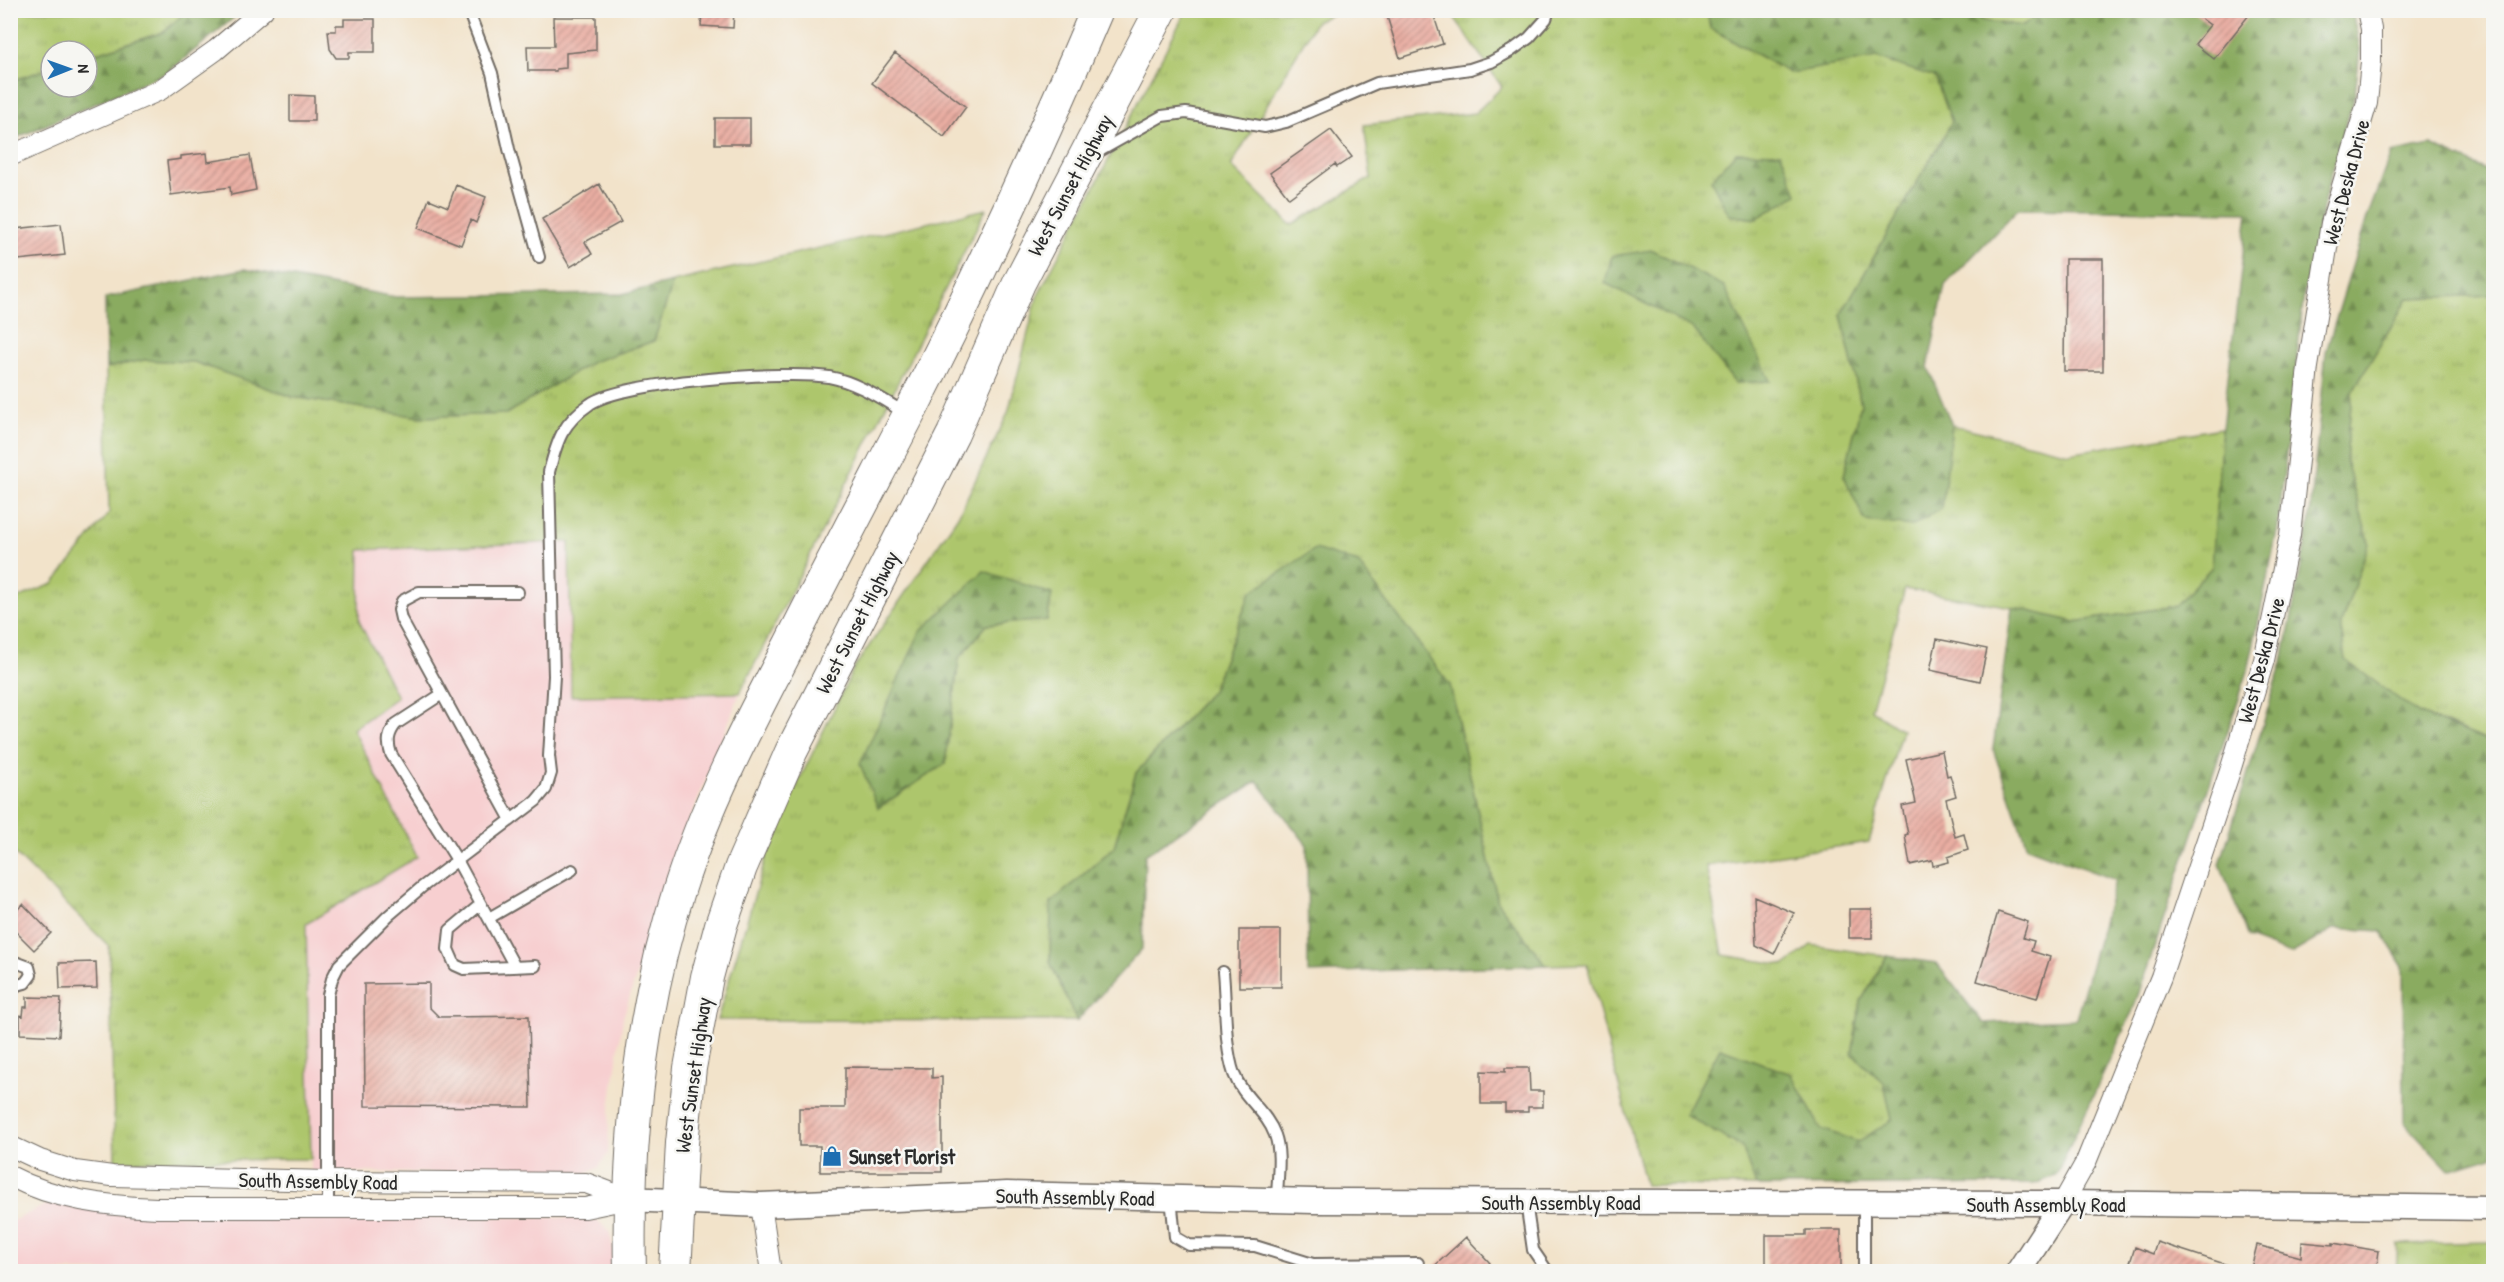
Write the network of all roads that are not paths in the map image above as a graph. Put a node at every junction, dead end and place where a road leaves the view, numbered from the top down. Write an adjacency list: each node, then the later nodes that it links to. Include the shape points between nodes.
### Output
1 (263, 10): 7 (street, via 160,90)
2 (468, 10): 9 (lane, via 492,73)
3 (1097, 10): 10 (main road, West Sunset Highway, via 1047,127)
4 (1161, 10): 8 (main road, West Sunset Highway)
5 (1549, 10): 8 (lane, via 1546,19 1511,51 1470,69 1377,83 1286,122 1265,127 1186,113 1162,116)
6 (2367, 10): 32 (street, West Deska Drive, via 2372,62 2367,103 2331,223 2308,367 2290,535 2264,660 2161,977 2086,1162)
7 (10, 156)
8 (1082, 162): 28 (main road, West Sunset Highway, via 1019,283 953,434 790,752 741,867 719,934 699,1017 686,1098)
9 (538, 257)
10 (909, 415): 13 (lane, via 864,390 830,378 790,374 656,385 615,393 591,403 569,423 557,441 549,472 554,676 551,773 546,789 536,801); 27 (main road, West Sunset Highway, via 743,732 680,885 660,956 644,1039)
11 (518, 592): 12 (lane, via 419,592 402,601 401,620)
12 (442, 694): 13 (lane); 14 (lane, via 396,724 388,743 391,754)
13 (511, 820): 14 (lane)
14 (457, 860): 16 (lane); 25 (lane, via 388,916 339,965 332,979 328,995)
15 (572, 870): 17 (lane)
16 (481, 904): 17 (lane); 20 (lane, via 450,930 450,956 455,965 464,969)
17 (489, 918): 20 (lane)
18 (10, 960): 22 (lane, via 29,967 31,975 25,982)
19 (535, 966): 20 (lane)
20 (516, 967)
21 (1223, 972): 29 (lane, via 1233,1072 1242,1091 1275,1134)
22 (10, 987)
23 (10, 1146): 25 (street, South Assembly Road, via 75,1171 112,1176)
24 (10, 1176): 35 (street, South Assembly Road, via 26,1184 109,1206)
25 (329, 1181): 27 (street, South Assembly Road, via 586,1183); 35 (lane)
26 (1172, 1198): 29 (street, South Assembly Road); 33 (street, South Assembly Road, via 1007,1194); 36 (lane, via 1175,1237 1189,1245 1255,1246 1312,1264)
27 (628, 1199): 28 (street, South Assembly Road); 35 (street, South Assembly Road, via 585,1208); 37 (main road, West Sunset Highway)
28 (679, 1200): 33 (street, South Assembly Road); 38 (main road, West Sunset Highway)
29 (1277, 1200): 30 (street, South Assembly Road)
30 (1526, 1202): 31 (street, South Assembly Road); 40 (lane, via 1533,1250)
31 (1864, 1203): 32 (street, South Assembly Road); 41 (lane)
32 (2063, 1203): 34 (street, South Assembly Road); 42 (street, West Deska Drive)
33 (761, 1205): 39 (street)
34 (2493, 1208)
35 (328, 1209)
36 (1418, 1263)
37 (630, 1272)
38 (675, 1272)
39 (771, 1272)
40 (1548, 1272)
41 (1864, 1272)
42 (2018, 1272)

